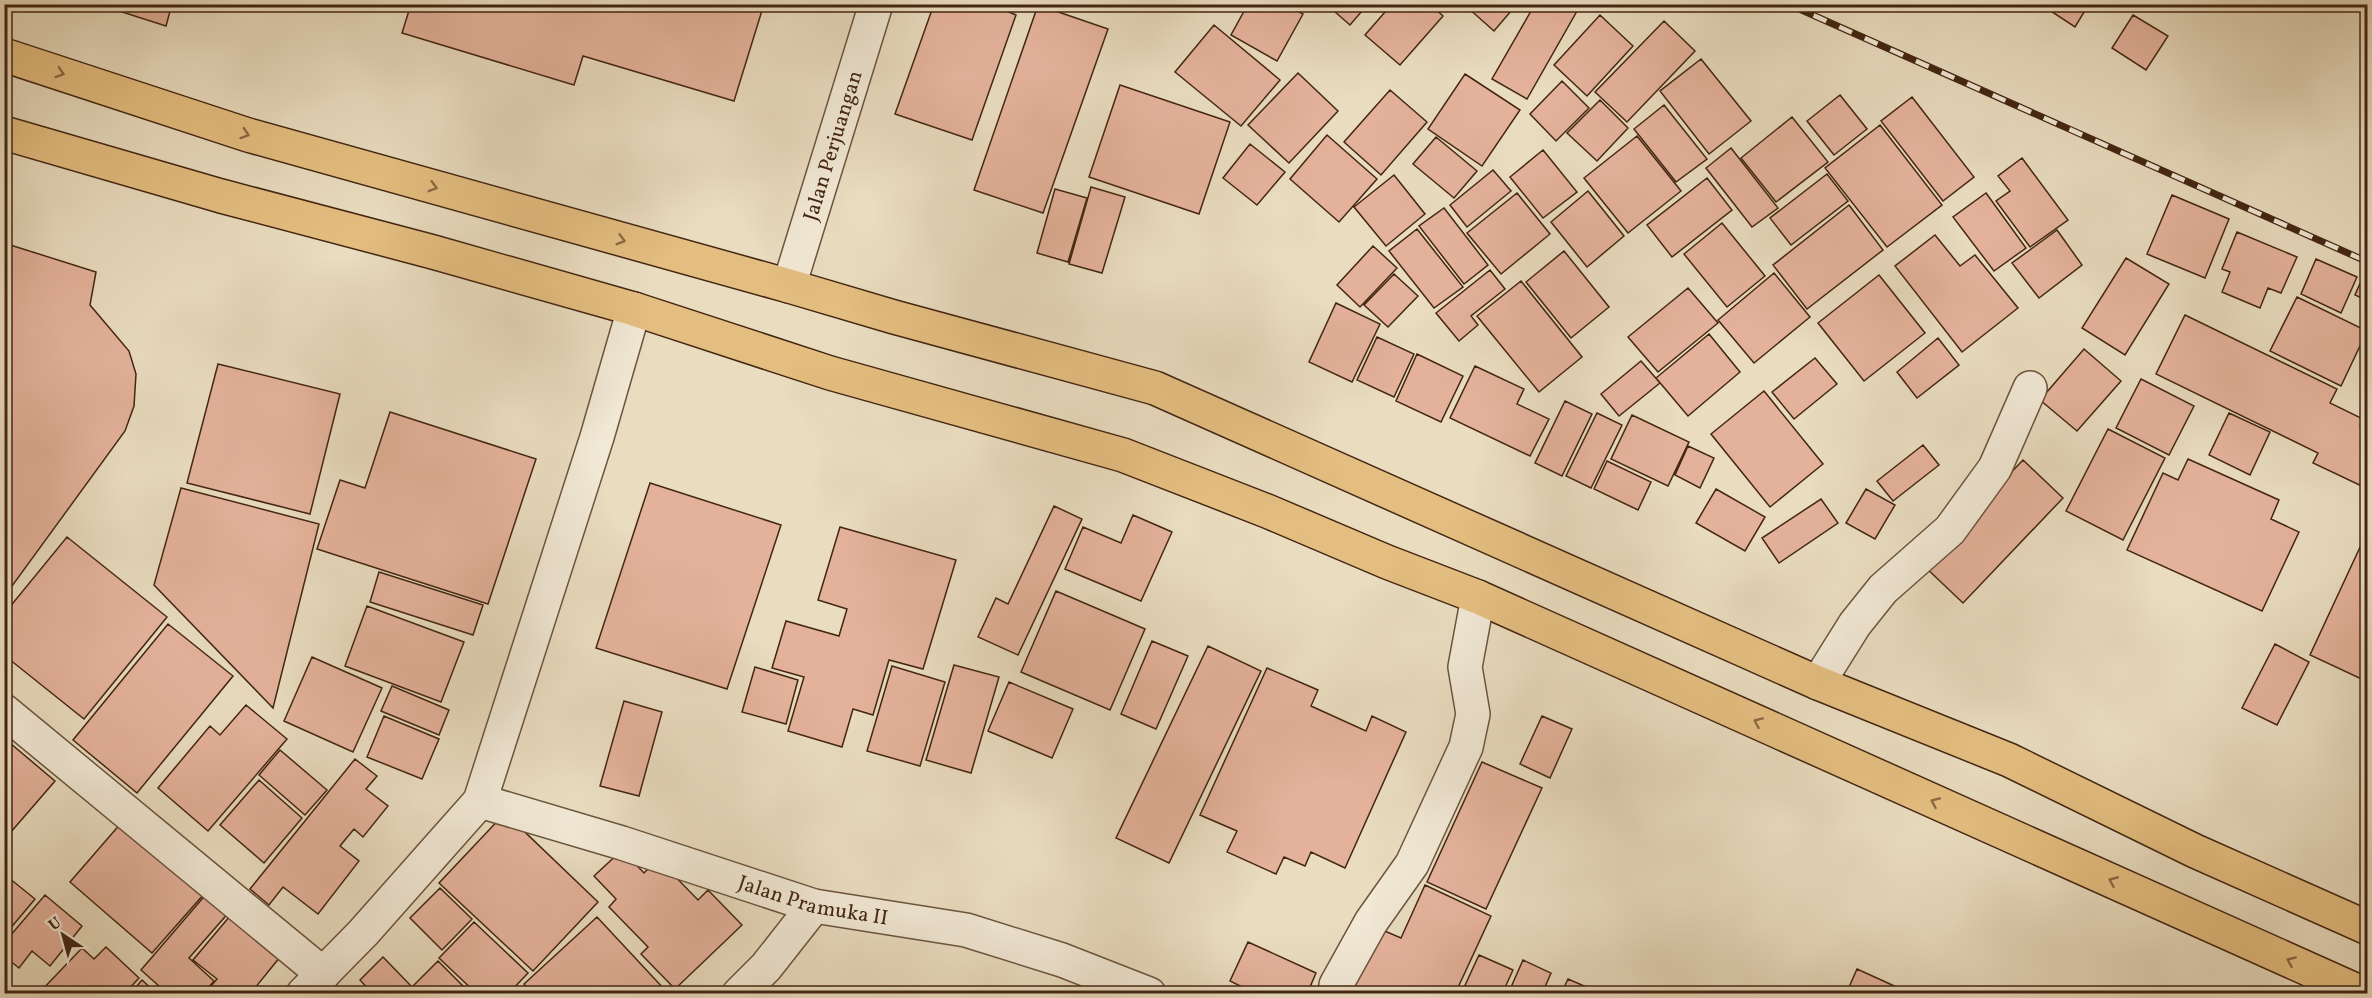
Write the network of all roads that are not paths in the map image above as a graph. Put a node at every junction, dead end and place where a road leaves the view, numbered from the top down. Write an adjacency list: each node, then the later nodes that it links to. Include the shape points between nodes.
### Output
1 (876, 4): 4 (street, Jalan Perjuangan)
2 (4, 55): 4 (main road, one-way to 4, via 248,135)
3 (4, 133): 5 (main road)
4 (789, 286): 8 (main road, via 1155,388)
5 (634, 309): 7 (main road, via 830,374 1123,455); 10 (street)
6 (2030, 388): 8 (street, via 1995,468 1950,530 1883,589 1855,624)
7 (1478, 597): 14 (street, via 1465,667 1473,714 1466,747 1412,864 1371,921); 15 (main road, one-way to 7)
8 (1818, 683): 12 (main road, via 2009,760 2194,851)
9 (4, 711): 13 (street)
10 (480, 801): 11 (street, Jalan Pramuka II); 13 (street)
11 (814, 906): 16 (street, Jalan Pramuka II, via 966,930 1062,960); 17 (street)
12 (2367, 928)
13 (313, 984)
14 (1335, 985)
15 (2326, 986): 18 (main road)
16 (1129, 990)
17 (740, 993)
18 (2364, 993)

